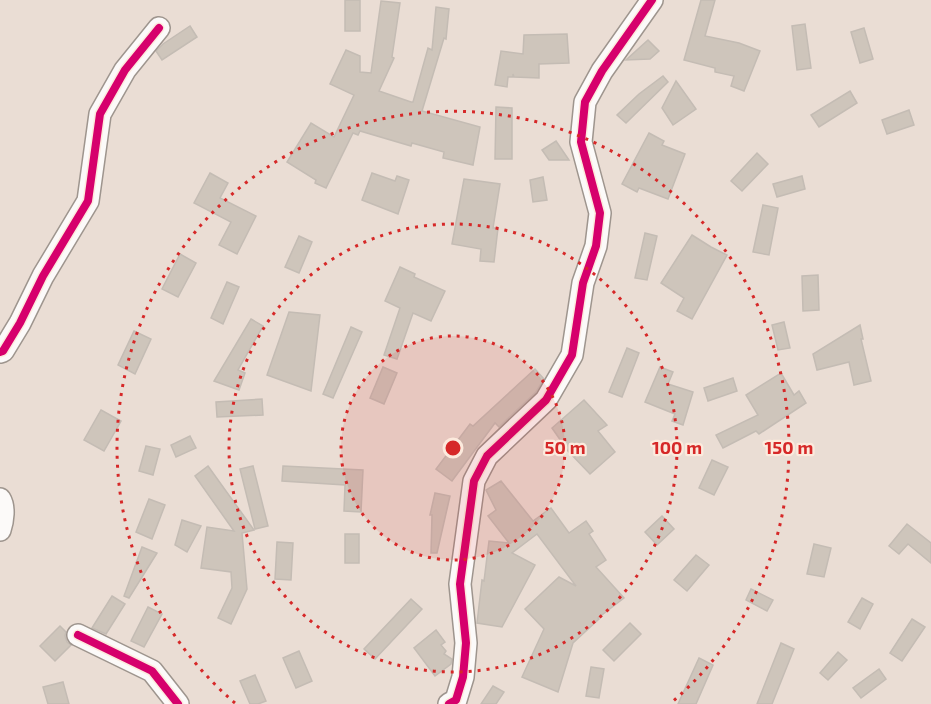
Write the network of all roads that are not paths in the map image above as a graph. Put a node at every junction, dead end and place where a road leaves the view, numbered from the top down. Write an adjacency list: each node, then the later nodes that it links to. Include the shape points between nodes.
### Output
1 (652, 0): 8 (street, via 585,102 580,142 600,213 596,246 583,283 572,355 546,400 487,456 474,481 460,584 466,643 463,676 456,700)
2 (159, 28): 3 (street, via 125,70 100,114 88,201)
3 (0, 352)
4 (0, 499): 5 (street)
5 (0, 530)
6 (78, 635): 7 (street, via 152,671)
7 (178, 704)
8 (448, 704)

